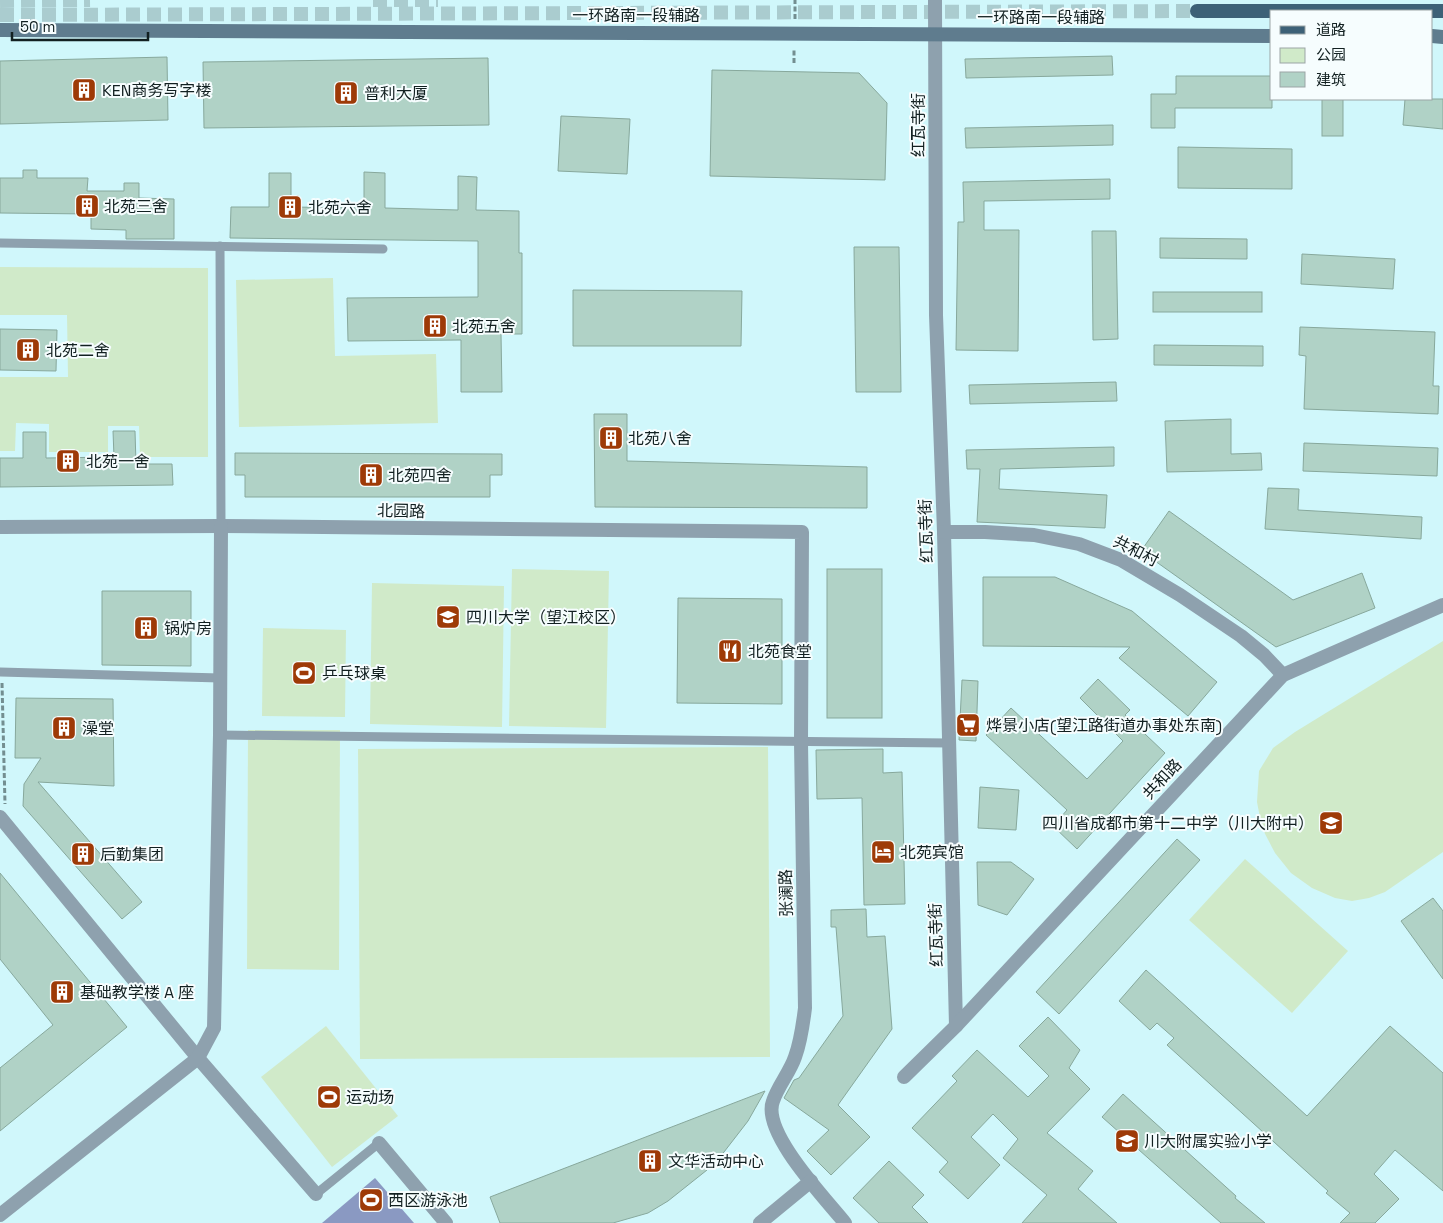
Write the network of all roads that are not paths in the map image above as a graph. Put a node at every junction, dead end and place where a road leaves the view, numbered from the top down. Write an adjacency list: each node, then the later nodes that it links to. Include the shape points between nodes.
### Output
1 (935, 0): 5 (street, 红瓦寺街)
2 (1197, 11): 3 (main road)
3 (1270, 11)
4 (0, 30): 5 (main road, 一环路南一段辅路)
5 (935, 34): 6 (main road, 一环路南一段辅路); 13 (street, 红瓦寺街, via 936,315)
6 (1270, 36)
7 (0, 243): 8 (lane)
8 (220, 246): 9 (lane); 11 (lane)
9 (383, 249)
10 (0, 526): 11 (street, 北园路)
11 (221, 526): 12 (street, 北园路); 17 (street)
12 (802, 532): 19 (street, 张澜路)
13 (944, 532): 16 (street, 共和村, via 1034,535 1079,544 1121,560 1180,594 1241,636); 20 (street, 红瓦寺街)
14 (1443, 605): 16 (street, 共和路)
15 (1, 672): 17 (lane)
16 (1283, 675): 22 (street, 共和路)
17 (220, 678): 18 (street)
18 (220, 734): 19 (lane); 23 (street, via 214,1028)
19 (801, 742): 20 (lane); 26 (street, 张澜路, via 805,1008 795,1057 772,1102 771,1116 778,1136)
20 (948, 743): 22 (street, 红瓦寺街)
21 (3, 820): 23 (street)
22 (956, 1026): 24 (street, 共和路)
23 (198, 1058): 27 (street); 28 (street)
24 (904, 1077)
25 (379, 1143): 27 (lane); 29 (street)
26 (811, 1181): 30 (street); 31 (street, 张澜路)
27 (316, 1194)
28 (0, 1215)
29 (446, 1223)
30 (760, 1223)
31 (845, 1223)

